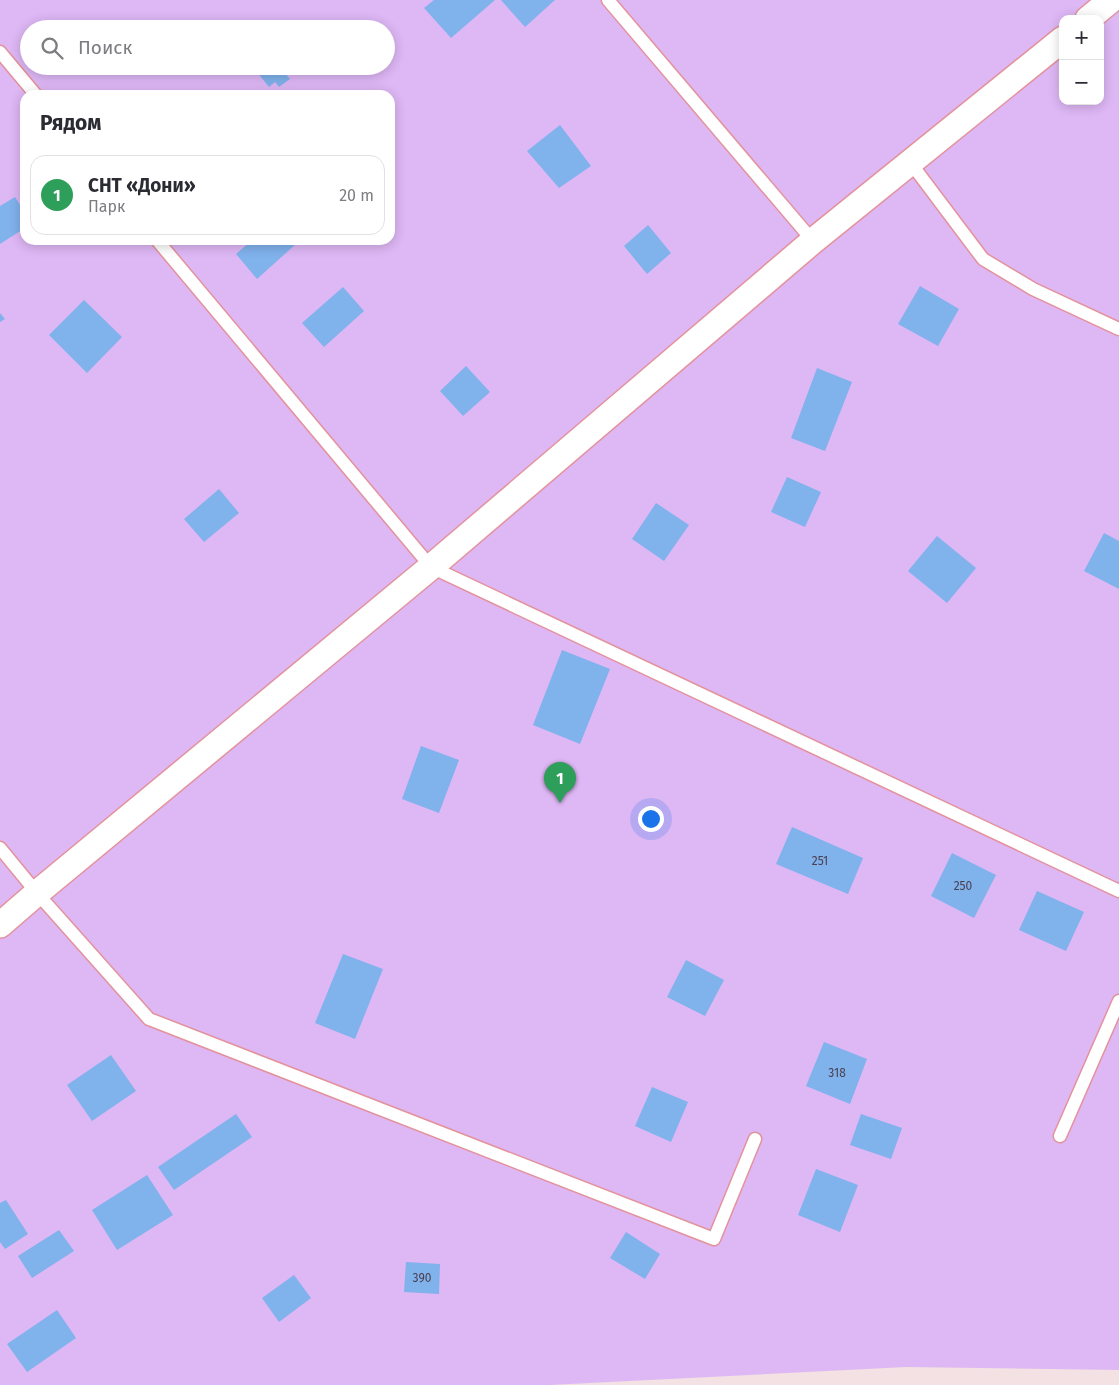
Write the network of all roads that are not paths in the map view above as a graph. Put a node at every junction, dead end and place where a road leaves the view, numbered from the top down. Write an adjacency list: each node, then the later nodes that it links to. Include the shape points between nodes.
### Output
1 (608, 0): 8 (lane)
2 (1111, 0): 3 (street)
3 (1093, 15)
4 (1059, 42): 7 (street)
5 (0, 52): 6 (lane)
6 (32, 90)
7 (910, 162): 8 (street); 10 (lane, via 983,259 1033,289)
8 (813, 241): 11 (street)
9 (161, 245): 11 (lane)
10 (1119, 329)
11 (431, 567): 13 (lane); 14 (street)
12 (0, 848): 14 (lane)
13 (1119, 892)
14 (37, 893): 15 (street); 18 (lane, via 149,1019 714,1239)
15 (0, 925)
16 (1119, 1001): 17 (lane)
17 (1060, 1136)
18 (755, 1139)

